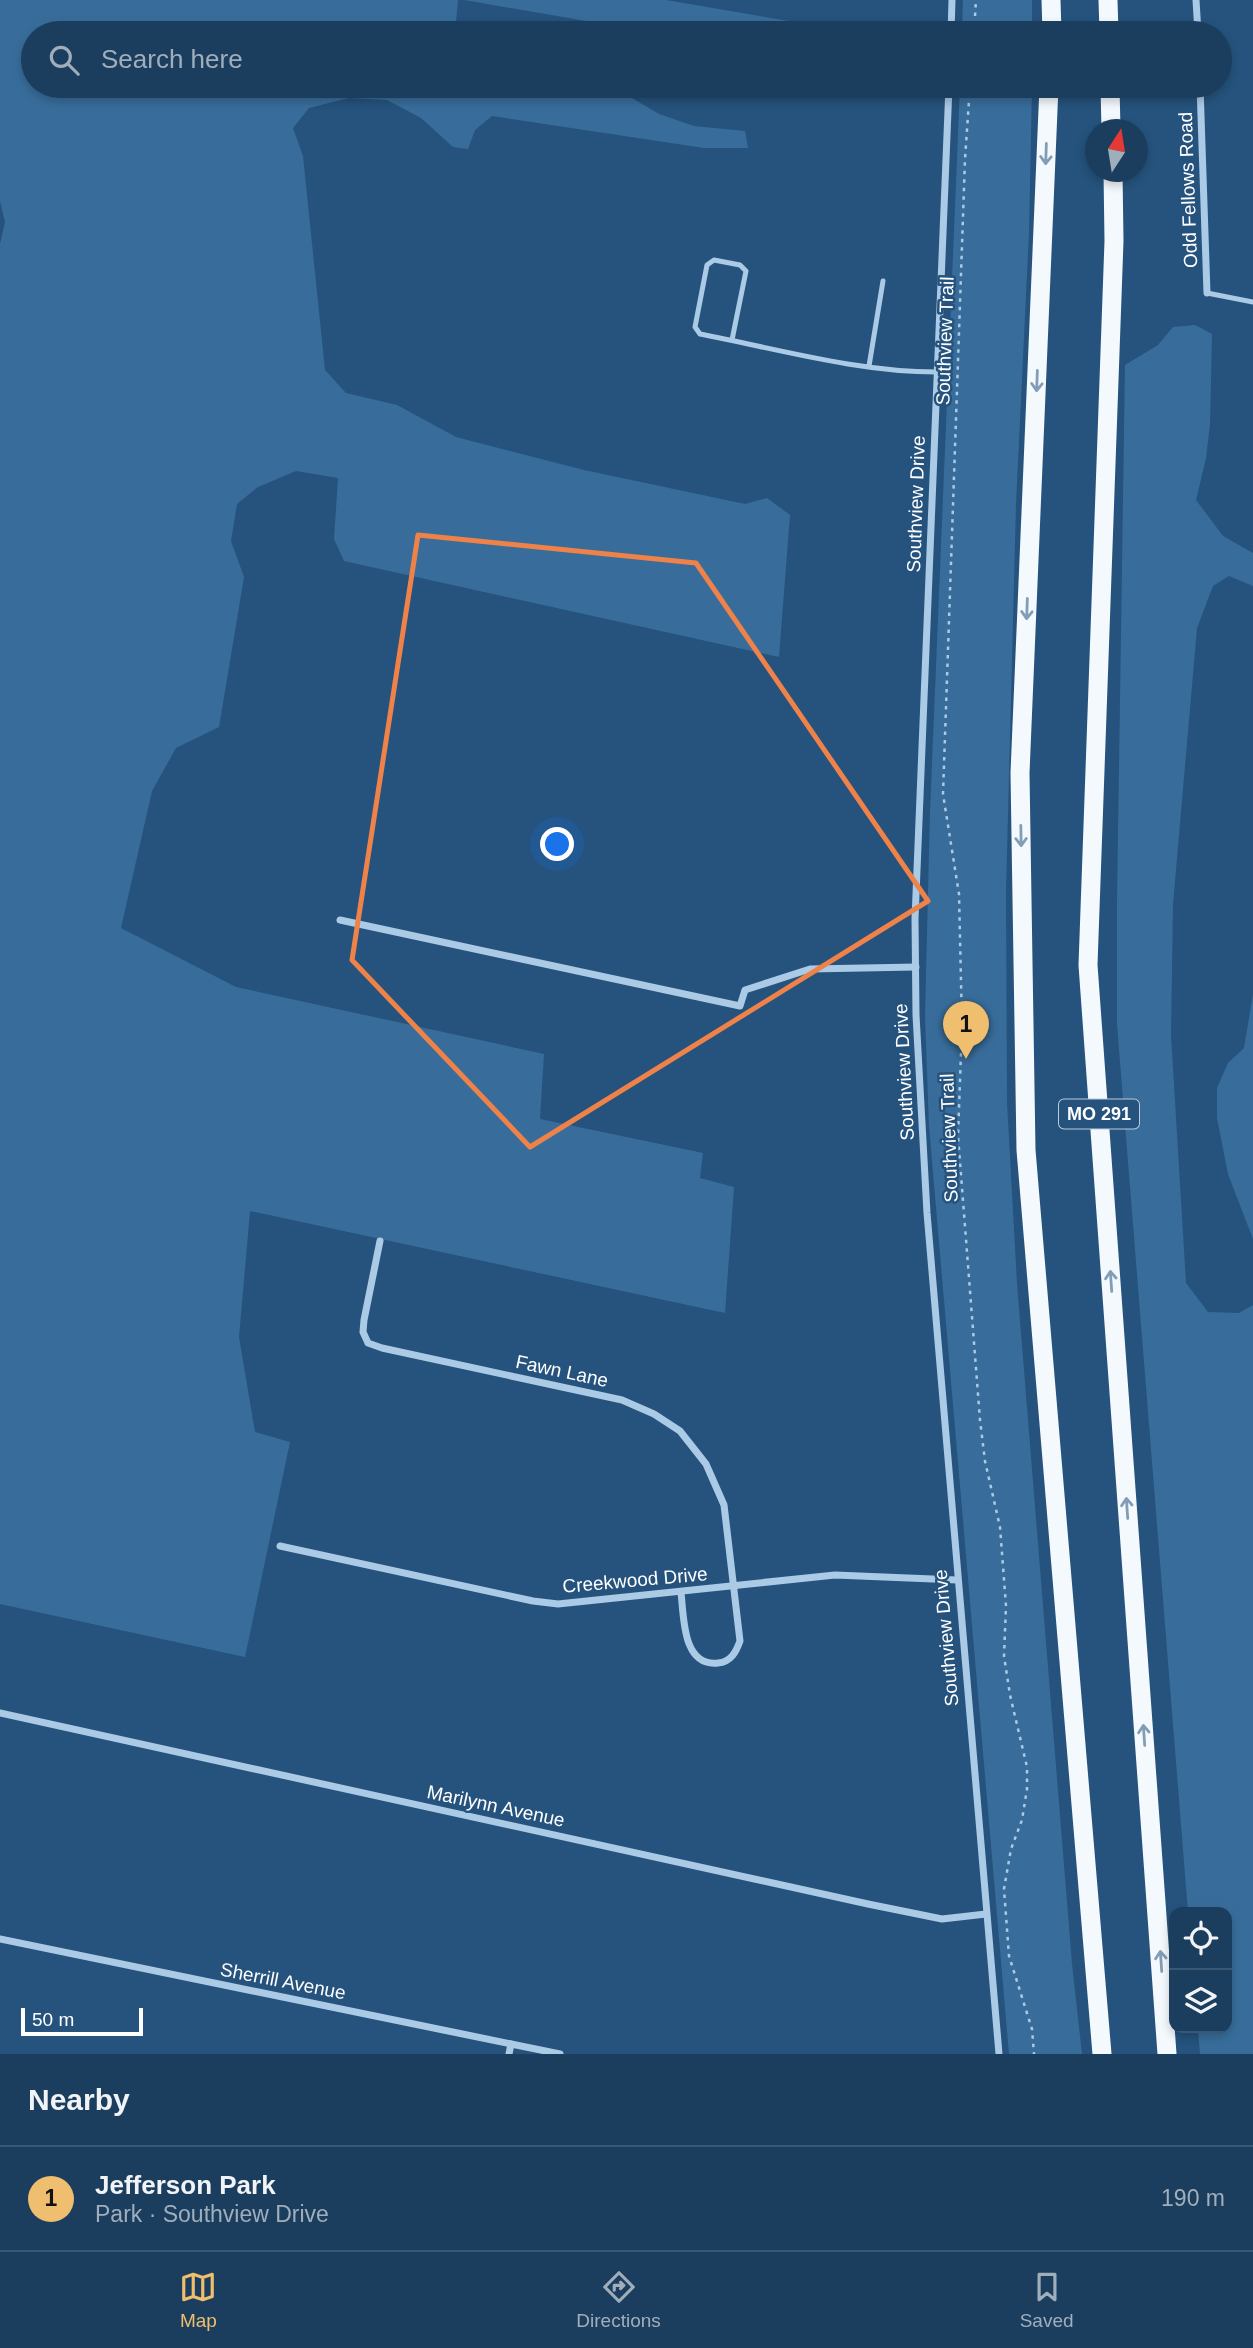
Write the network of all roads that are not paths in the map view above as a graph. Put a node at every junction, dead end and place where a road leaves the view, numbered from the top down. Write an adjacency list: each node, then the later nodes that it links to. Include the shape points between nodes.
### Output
1 (953, 0): 5 (street)
2 (1051, 0): 6 (highway)
3 (1108, 0): 7 (highway)
4 (1196, 0): 8 (street)
5 (952, 21)
6 (1052, 21)
7 (1109, 21)
8 (1197, 21)
9 (948, 98): 20 (street, Southview Drive)
10 (1048, 98): 35 (highway, one-way to 35, via 1020,773 1026,1150)
11 (1110, 98): 13 (highway)
12 (1200, 98): 16 (street, Odd Fellows Road)
13 (1111, 119)
14 (1112, 182): 36 (highway, MO 291, one-way to 14, via 1088,965 1114,240)
15 (883, 281): 19 (lane)
16 (1207, 293): 17 (lane)
17 (1253, 302)
18 (732, 340): 18 (lane, via 700,334 695,327 707,265 714,260 740,265 746,271); 19 (lane)
19 (869, 366): 20 (lane)
20 (937, 372): 22 (street, Southview Drive)
21 (340, 920): 22 (street, via 740,1006 746,990 810,969)
22 (916, 967): 25 (street, Southview Drive, via 927,1213)
23 (380, 1241): 26 (street, Fawn Lane, via 363,1332 368,1343 622,1401 680,1431 706,1464 724,1505)
24 (280, 1546): 27 (street, Creekwood Drive, via 558,1604)
25 (957, 1580): 26 (street, Creekwood Drive, via 835,1575); 29 (street, Southview Drive)
26 (734, 1587): 27 (street, Creekwood Drive); 27 (street, via 740,1641 736,1653 720,1663 696,1657 690,1647)
27 (681, 1593)
28 (0, 1713): 29 (street, Marilynn Avenue, via 867,1904 942,1919)
29 (986, 1914): 34 (street, Southview Drive)
30 (0, 1939): 31 (street, Sherrill Avenue)
31 (511, 2044): 32 (street); 33 (street, Sherrill Avenue)
32 (509, 2054)
33 (560, 2054)
34 (999, 2054)
35 (1102, 2054)
36 (1167, 2054)

